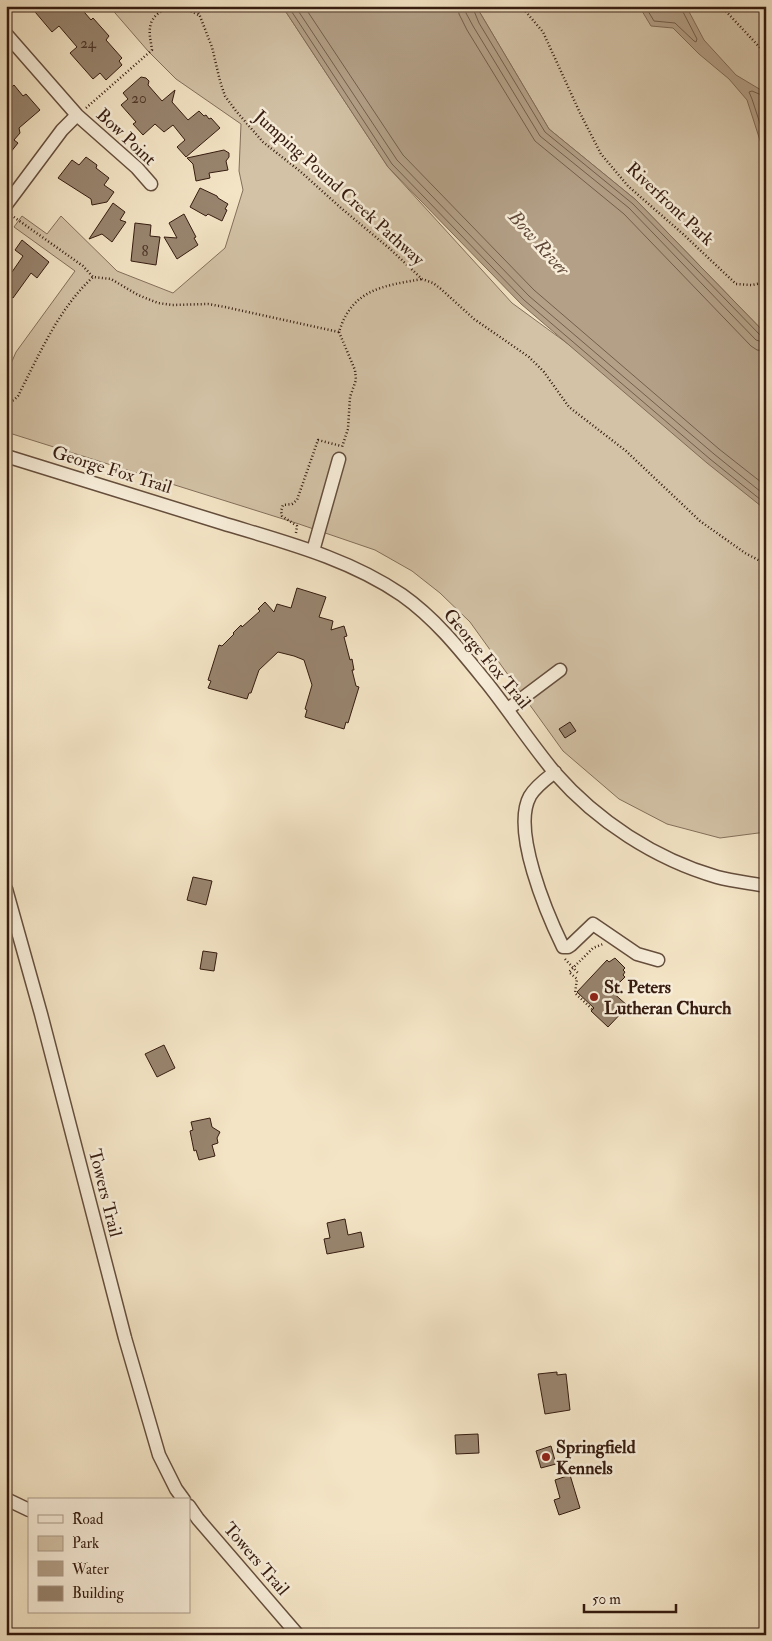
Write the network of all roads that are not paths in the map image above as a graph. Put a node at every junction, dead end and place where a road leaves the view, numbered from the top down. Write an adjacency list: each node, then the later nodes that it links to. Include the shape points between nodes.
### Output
1 (6, 34): 2 (street, Bow Point)
2 (77, 115): 3 (street, Bow Point); 4 (street, via 62,130)
3 (151, 184)
4 (9, 211)
5 (341, 453): 7 (street)
6 (6, 456): 7 (street, George Fox Trail)
7 (313, 551): 9 (street, George Fox Trail, via 364,572 403,596 463,653)
8 (560, 670): 9 (street)
9 (508, 710): 10 (street, George Fox Trail)
10 (554, 772): 11 (street, George Fox Trail, via 598,815 637,842 675,862 718,877); 13 (street, via 530,797 526,813 526,840 530,863 563,946 568,947 593,924 637,954)
11 (766, 886)
12 (6, 889): 14 (street, Towers Trail, via 125,1338 159,1455)
13 (658, 960)
14 (183, 1498)
15 (6, 1499): 16 (street)
16 (28, 1510)
17 (191, 1512): 18 (street, Towers Trail)
18 (298, 1635)

